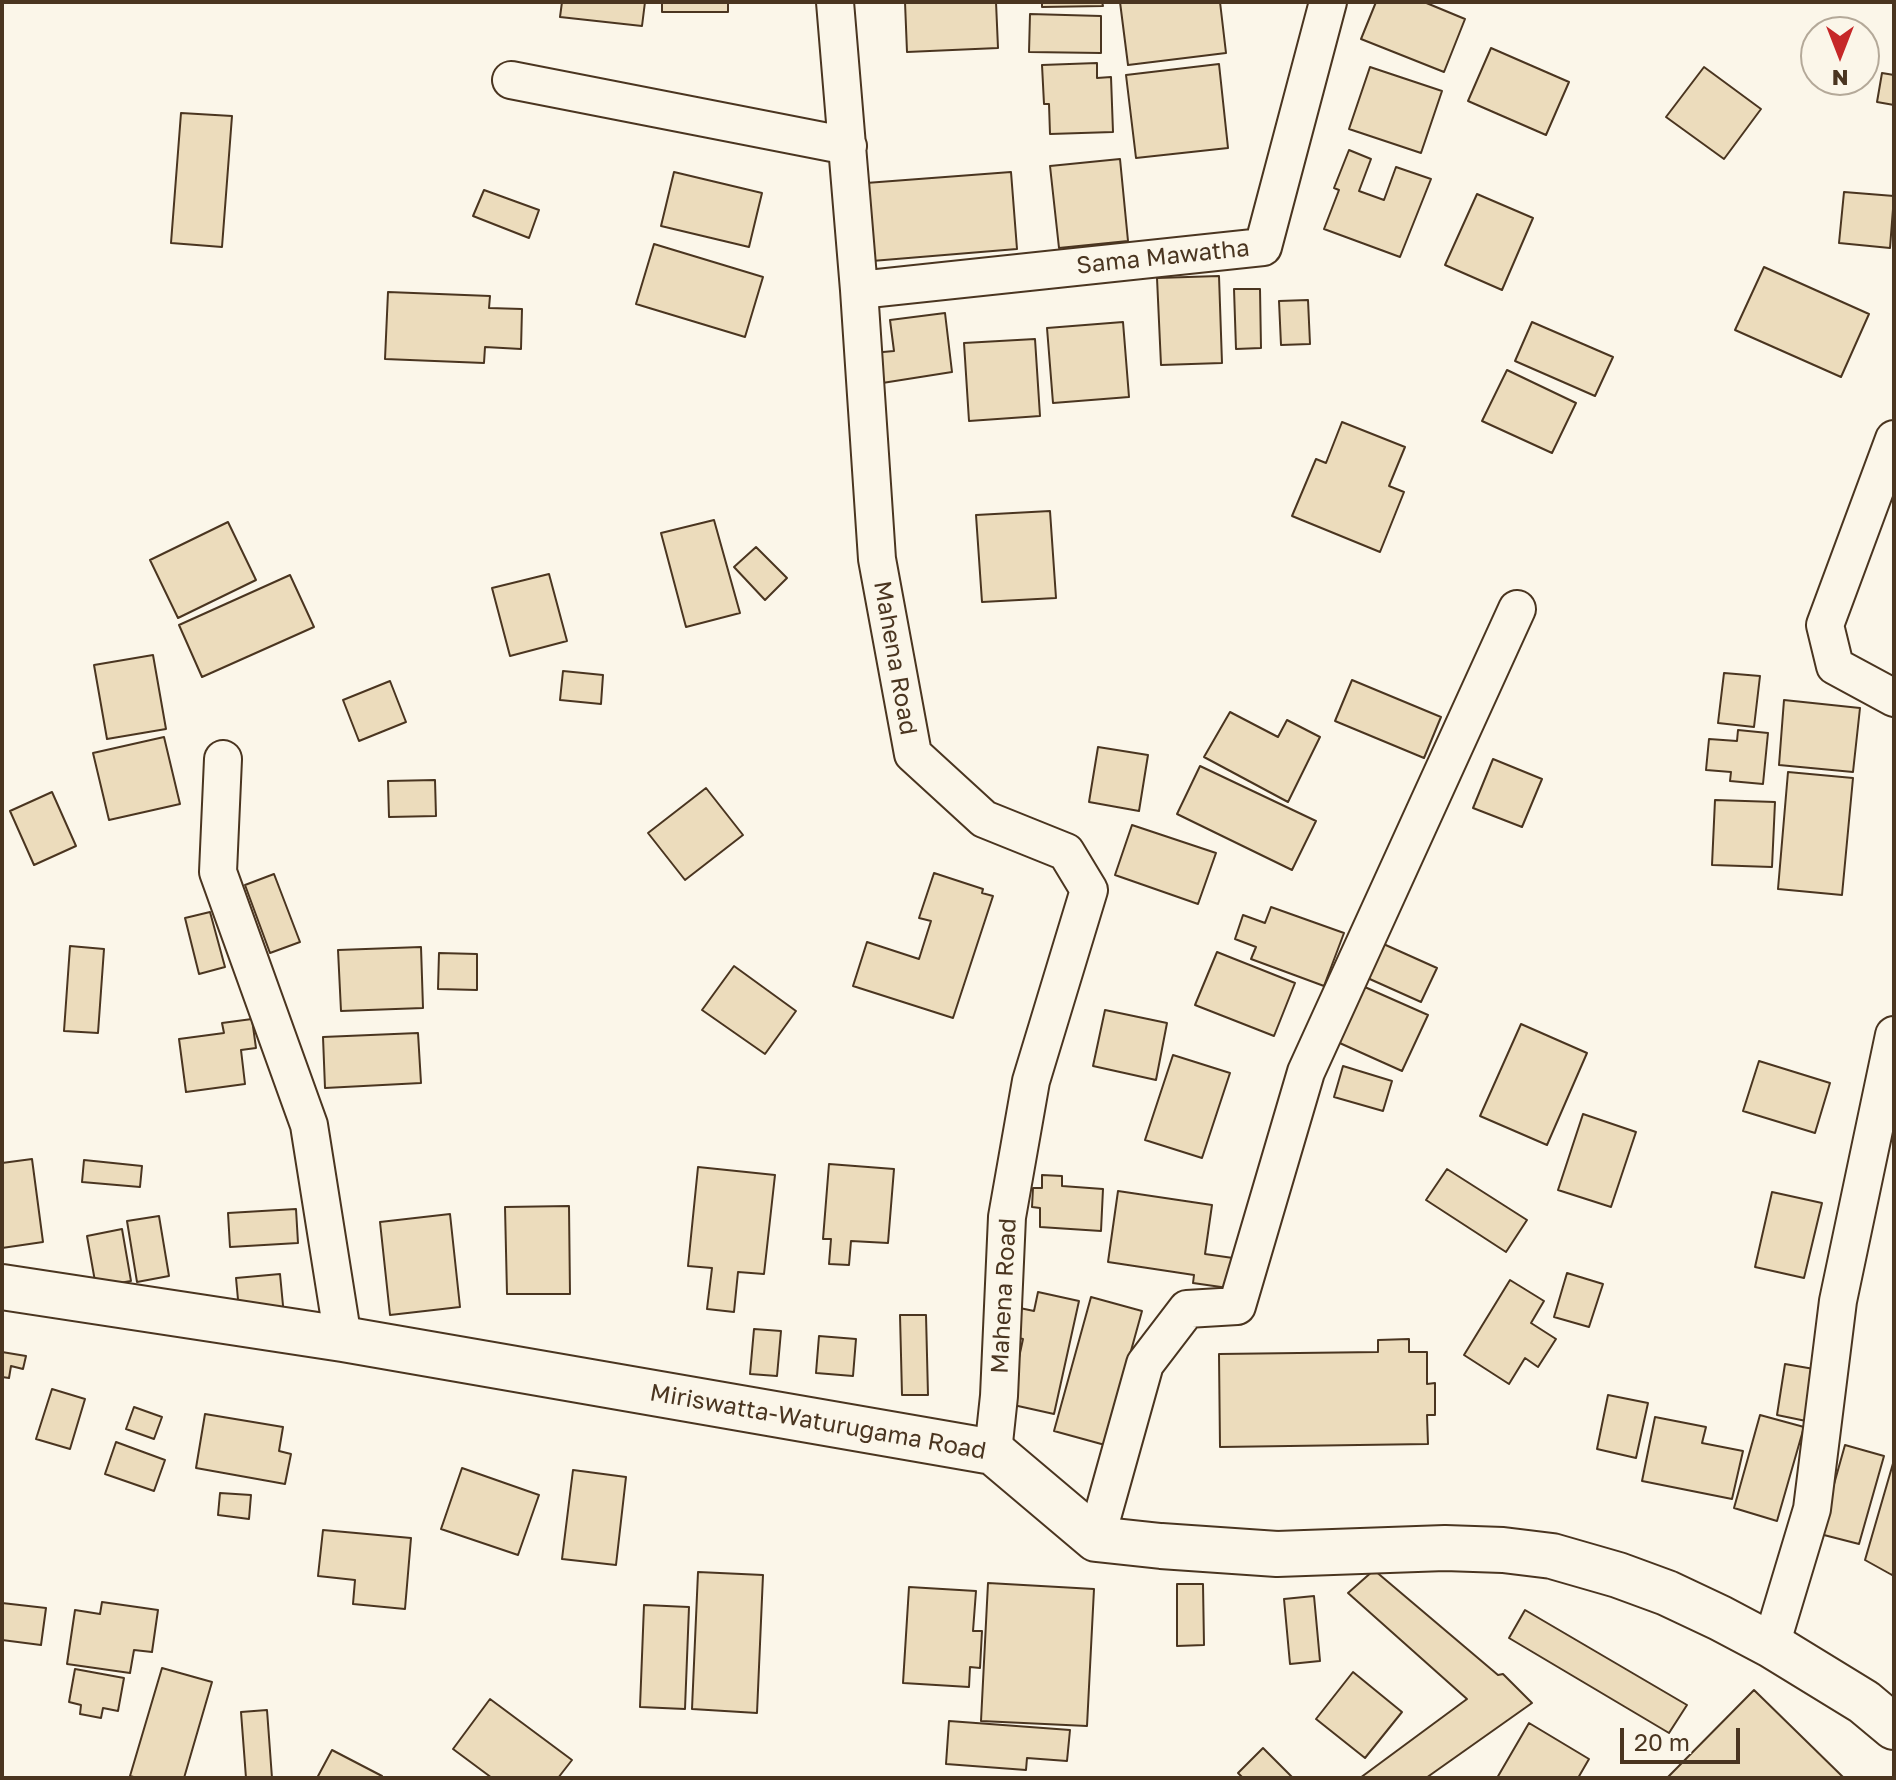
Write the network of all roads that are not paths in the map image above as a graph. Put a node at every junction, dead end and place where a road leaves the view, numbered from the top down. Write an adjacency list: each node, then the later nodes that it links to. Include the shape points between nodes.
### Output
1 (835, 2): 4 (street, Mahena Road)
2 (1328, 2): 5 (street, Sama Mawatha, via 1263,247)
3 (511, 80): 4 (street)
4 (848, 146): 5 (street, Mahena Road)
5 (859, 290): 13 (street, Mahena Road, via 877,559 913,754 984,819 1066,852 1089,890 1031,1081 1007,1217)
6 (1894, 439): 8 (street, via 1825,625 1835,666)
7 (1517, 609): 14 (street, via 1306,1072 1237,1306 1187,1309 1145,1364)
8 (1894, 698)
9 (223, 759): 12 (street, via 218,872 309,1125)
10 (1894, 1035): 15 (street, via 1838,1301 1812,1509)
11 (2, 1287): 12 (main road, Miriswatta-Waturugama Road)
12 (343, 1339): 13 (main road, Miriswatta-Waturugama Road)
13 (993, 1452): 14 (main road, Miriswatta-Waturugama Road)
14 (1096, 1539): 15 (main road, via 1277,1554 1445,1548 1552,1556 1667,1593)
15 (1771, 1645): 16 (main road)
16 (1884, 1713)

